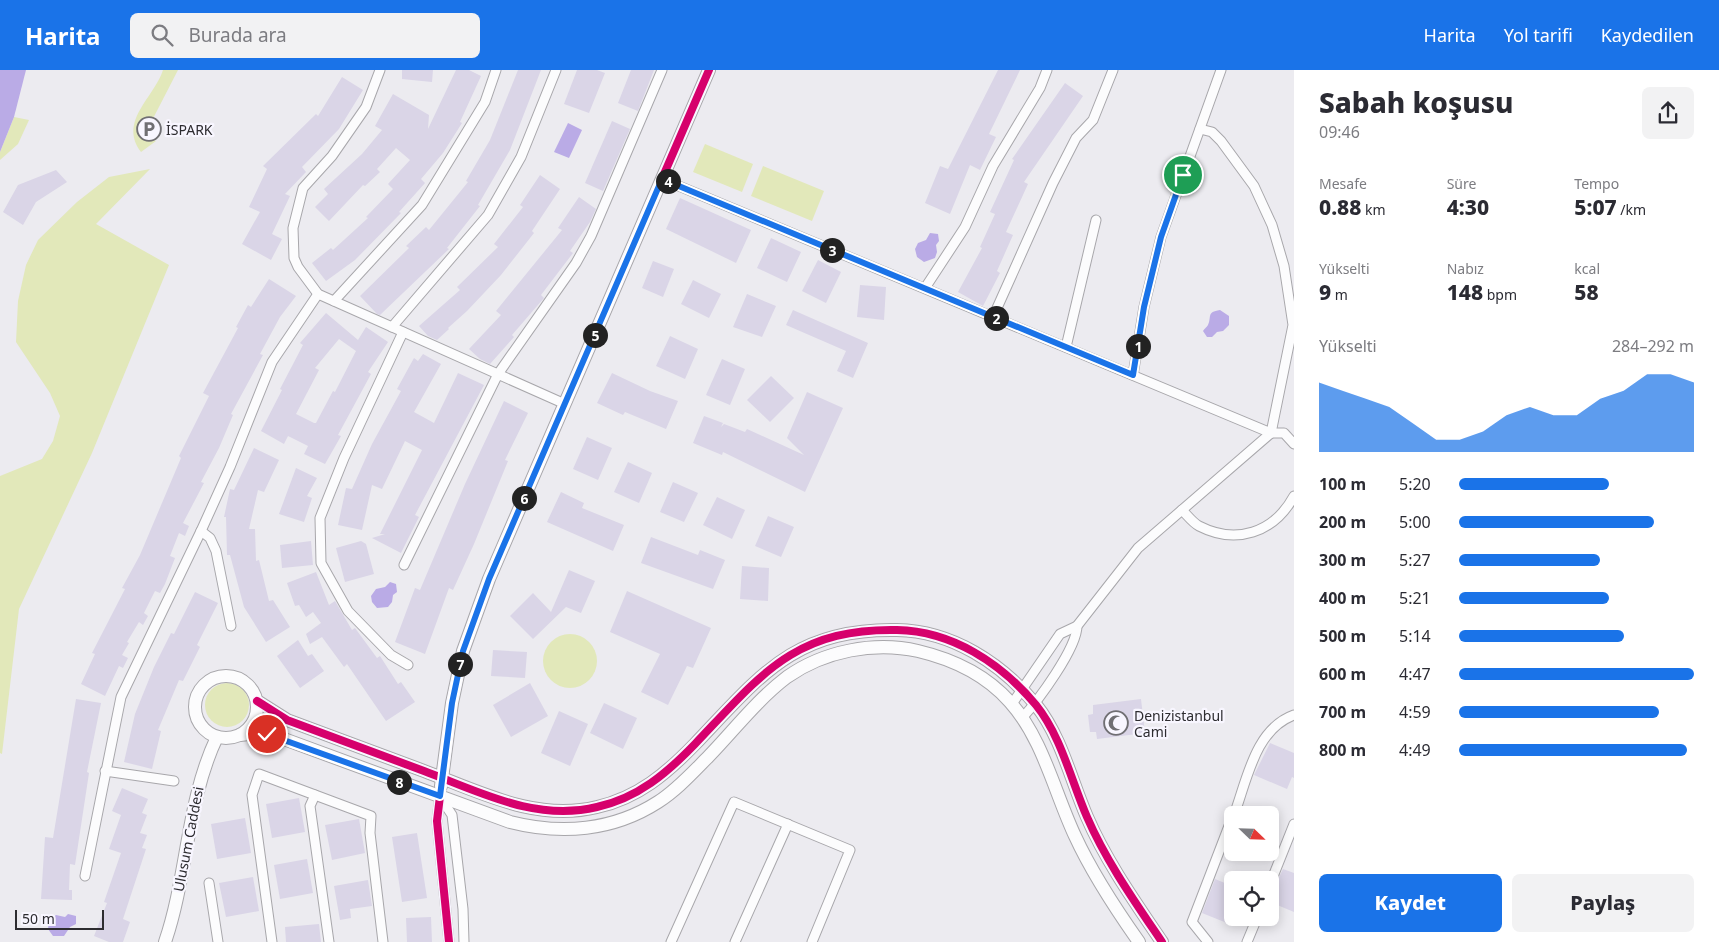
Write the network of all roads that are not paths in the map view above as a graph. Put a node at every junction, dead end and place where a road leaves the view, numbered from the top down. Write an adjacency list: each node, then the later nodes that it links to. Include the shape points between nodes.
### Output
1 (380, 70): 13 (street, via 366,106 332,156 303,188 293,228 294,258)
2 (496, 70): 14 (street, via 484,102 422,205)
3 (556, 70): 17 (street, via 521,157 488,215)
4 (662, 70): 20 (street, via 591,236 576,263)
5 (709, 70): 10 (street)
6 (1048, 70): 12 (street, via 993,166 965,227)
7 (1113, 70): 15 (street, via 1093,120 1076,138 1054,183)
8 (1221, 70): 9 (street)
9 (1200, 128): 16 (street, via 1221,140 1254,186 1272,225 1284,266); 21 (street, via 1161,237 1144,307)
10 (662, 179): 12 (street); 22 (street)
11 (1096, 220): 19 (street)
12 (925, 288): 15 (street)
13 (318, 294): 14 (street); 27 (street, via 272,362)
14 (334, 301): 17 (street)
15 (994, 317): 19 (street)
16 (1293, 325): 23 (street)
17 (392, 327): 18 (street)
18 (403, 332): 20 (street); 31 (street, via 344,458 320,518 321,563 348,611 391,655)
19 (1066, 347): 21 (street)
20 (498, 374): 22 (street); 28 (street)
21 (1133, 375): 23 (street)
22 (565, 404): 41 (street, via 489,579 463,651)
23 (1271, 433): 24 (street, via 1284,433); 26 (street)
24 (1294, 444)
25 (1294, 496): 26 (street, via 1262,530 1242,536 1218,533 1197,525)
26 (1182, 510): 30 (street, via 1138,548)
27 (201, 531): 29 (street, via 210,538 216,551); 40 (street, via 121,697)
28 (404, 565)
29 (231, 626)
30 (1077, 626): 32 (street, via 1060,634); 35 (street, via 1075,641)
31 (408, 665)
32 (1022, 690): 34 (street); 35 (street); 41 (street, via 984,657 941,637 907,630 846,632 796,651 768,670 664,773 621,800 578,810 533,809)
33 (257, 701): 38 (street, via 256,718); 39 (street, via 250,685 234,676 217,676 202,686 194,702 197,720 208,733); 41 (street, via 287,720)
34 (1012, 704): 37 (street); 44 (street, via 980,676 935,655 887,647 862,648 840,653 788,677 766,695 678,786 660,801 628,817 578,829 543,829 510,822)
35 (1035, 704): 37 (street); 64 (street, via 1047,720 1103,848 1133,901)
36 (1294, 715): 45 (street, via 1271,729 1262,740)
37 (1022, 718): 63 (street, via 1038,747 1079,843)
38 (240, 735): 39 (street); 44 (street, via 272,735)
39 (217, 737): 53 (street, Ulusum Caddesi, via 199,783)
40 (105, 771): 42 (street); 50 (street)
41 (442, 778): 44 (street)
42 (174, 781)
43 (315, 795): 55 (street, via 259,774 252,795); 56 (street, via 310,806); 57 (street, via 371,816 370,833)
44 (440, 796): 58 (street, via 437,821); 59 (street, via 452,815)
45 (1237, 806)
46 (788, 824): 60 (street, via 734,802); 61 (street); 62 (street, via 850,850)
47 (1294, 824): 49 (street)
48 (1224, 840): 65 (street, via 1192,922)
49 (1275, 871)
50 (85, 876)
51 (209, 883): 54 (street)
52 (1254, 926): 66 (street)
53 (166, 942)
54 (218, 942)
55 (272, 942)
56 (329, 942)
57 (383, 942)
58 (449, 942)
59 (464, 942)
60 (671, 942)
61 (736, 942)
62 (812, 942)
63 (1138, 942)
64 (1162, 942)
65 (1208, 942)
66 (1247, 942)

